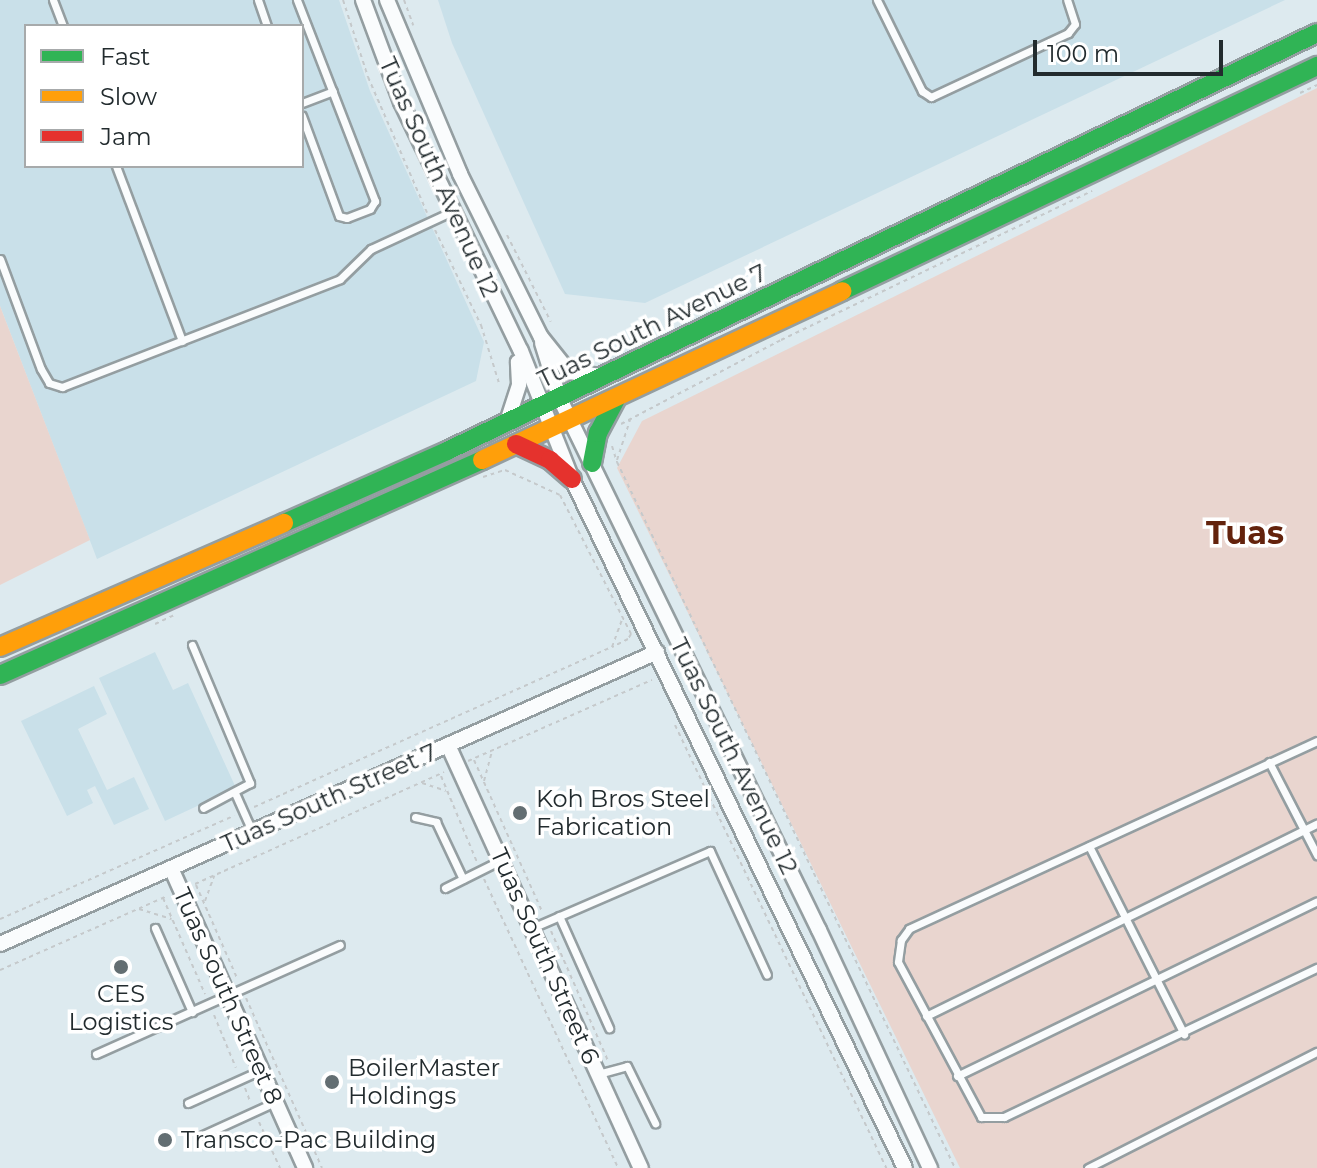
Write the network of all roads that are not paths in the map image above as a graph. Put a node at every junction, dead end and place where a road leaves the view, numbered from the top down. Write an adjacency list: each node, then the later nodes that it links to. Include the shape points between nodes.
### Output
1 (53, 0): 8 (lane)
2 (258, 0): 9 (lane)
3 (297, 0): 12 (lane)
4 (363, 0): 16 (street, Tuas South Avenue 12, via 401,102)
5 (387, 0): 19 (street, Tuas South Avenue 12, via 460,174)
6 (877, 0): 7 (lane, via 922,91 931,97 1068,33 1075,19)
7 (1067, 0)
8 (62, 24)
9 (266, 24)
10 (1317, 33): 22 (street, Tuas South Avenue 7)
11 (1317, 66): 23 (street, Tuas South Avenue 7)
12 (333, 91): 13 (lane); 14 (lane, via 375,201 370,209 339,216)
13 (304, 102)
14 (304, 121)
15 (117, 168): 20 (lane)
16 (453, 211): 18 (street, Tuas South Avenue 12); 20 (lane, via 371,249 340,279)
17 (0, 259): 20 (lane, via 41,369 55,386)
18 (511, 334): 21 (street, Tuas South Avenue 12); 25 (street, via 521,374)
19 (544, 337): 21 (street, via 534,351); 22 (street, via 569,372); 24 (street, Tuas South Avenue 12)
20 (182, 341)
21 (521, 351): 24 (street, Tuas South Avenue 12)
22 (603, 376): 24 (street, Tuas South Avenue 7)
23 (616, 399): 26 (street, Tuas South Avenue 7); 28 (street, via 598,433)
24 (550, 401): 25 (street, Tuas South Avenue 7); 26 (street, Tuas South Avenue 12)
25 (507, 422): 31 (street, Tuas South Avenue 7)
26 (562, 424): 27 (street, Tuas South Avenue 7); 28 (street, Tuas South Avenue 12); 29 (street, Tuas South Avenue 12)
27 (516, 444): 29 (street, via 550,460); 33 (street, Tuas South Avenue 7)
28 (592, 463): 76 (street, Tuas South Avenue 12)
29 (572, 479): 32 (street, Tuas South Avenue 12)
30 (192, 645): 37 (lane, via 249,778 248,787)
31 (0, 647)
32 (657, 652): 35 (street, Tuas South Street 7); 75 (street, Tuas South Avenue 12)
33 (0, 675)
34 (1317, 741): 36 (lane)
35 (448, 745): 42 (street, Tuas South Street 7); 45 (street, Tuas South Street 6)
36 (1269, 762): 41 (lane); 43 (lane)
37 (235, 793): 38 (lane); 42 (lane)
38 (203, 808)
39 (415, 817): 47 (lane, via 436,822)
40 (1317, 824): 41 (lane)
41 (1305, 831): 44 (lane); 51 (lane)
42 (252, 832): 46 (street, Tuas South Street 7)
43 (1089, 846): 51 (lane); 61 (lane, via 909,929 901,940 898,962)
44 (1317, 855)
45 (501, 860): 47 (lane); 53 (street, Tuas South Street 6)
46 (171, 868): 54 (street, Tuas South Street 7); 59 (street, Tuas South Street 8)
47 (463, 879): 48 (lane)
48 (445, 888)
49 (1317, 901): 58 (lane)
50 (559, 916): 53 (lane); 57 (lane, via 710,851); 62 (lane)
51 (1125, 918): 58 (lane); 61 (lane)
52 (155, 928): 60 (lane)
53 (532, 928): 67 (street, Tuas South Street 6)
54 (0, 944)
55 (340, 945): 59 (lane)
56 (1317, 968): 63 (lane)
57 (767, 975)
58 (1156, 979): 63 (lane); 68 (lane)
59 (227, 996): 60 (lane); 66 (street, Tuas South Street 8)
60 (192, 1012): 65 (lane)
61 (926, 1016): 68 (lane)
62 (609, 1028)
63 (1184, 1034): 68 (lane, via 1004,1117 981,1117)
64 (1317, 1052): 77 (lane)
65 (96, 1054)
66 (261, 1070): 69 (street, Tuas South Street 8); 70 (lane)
67 (605, 1072): 71 (lane, via 627,1066); 74 (street, Tuas South Street 6)
68 (957, 1076)
69 (275, 1102): 72 (lane); 73 (street, Tuas South Street 8)
70 (188, 1103)
71 (655, 1123)
72 (203, 1135)
73 (305, 1168)
74 (641, 1168)
75 (905, 1168)
76 (930, 1168)
77 (1088, 1168)

